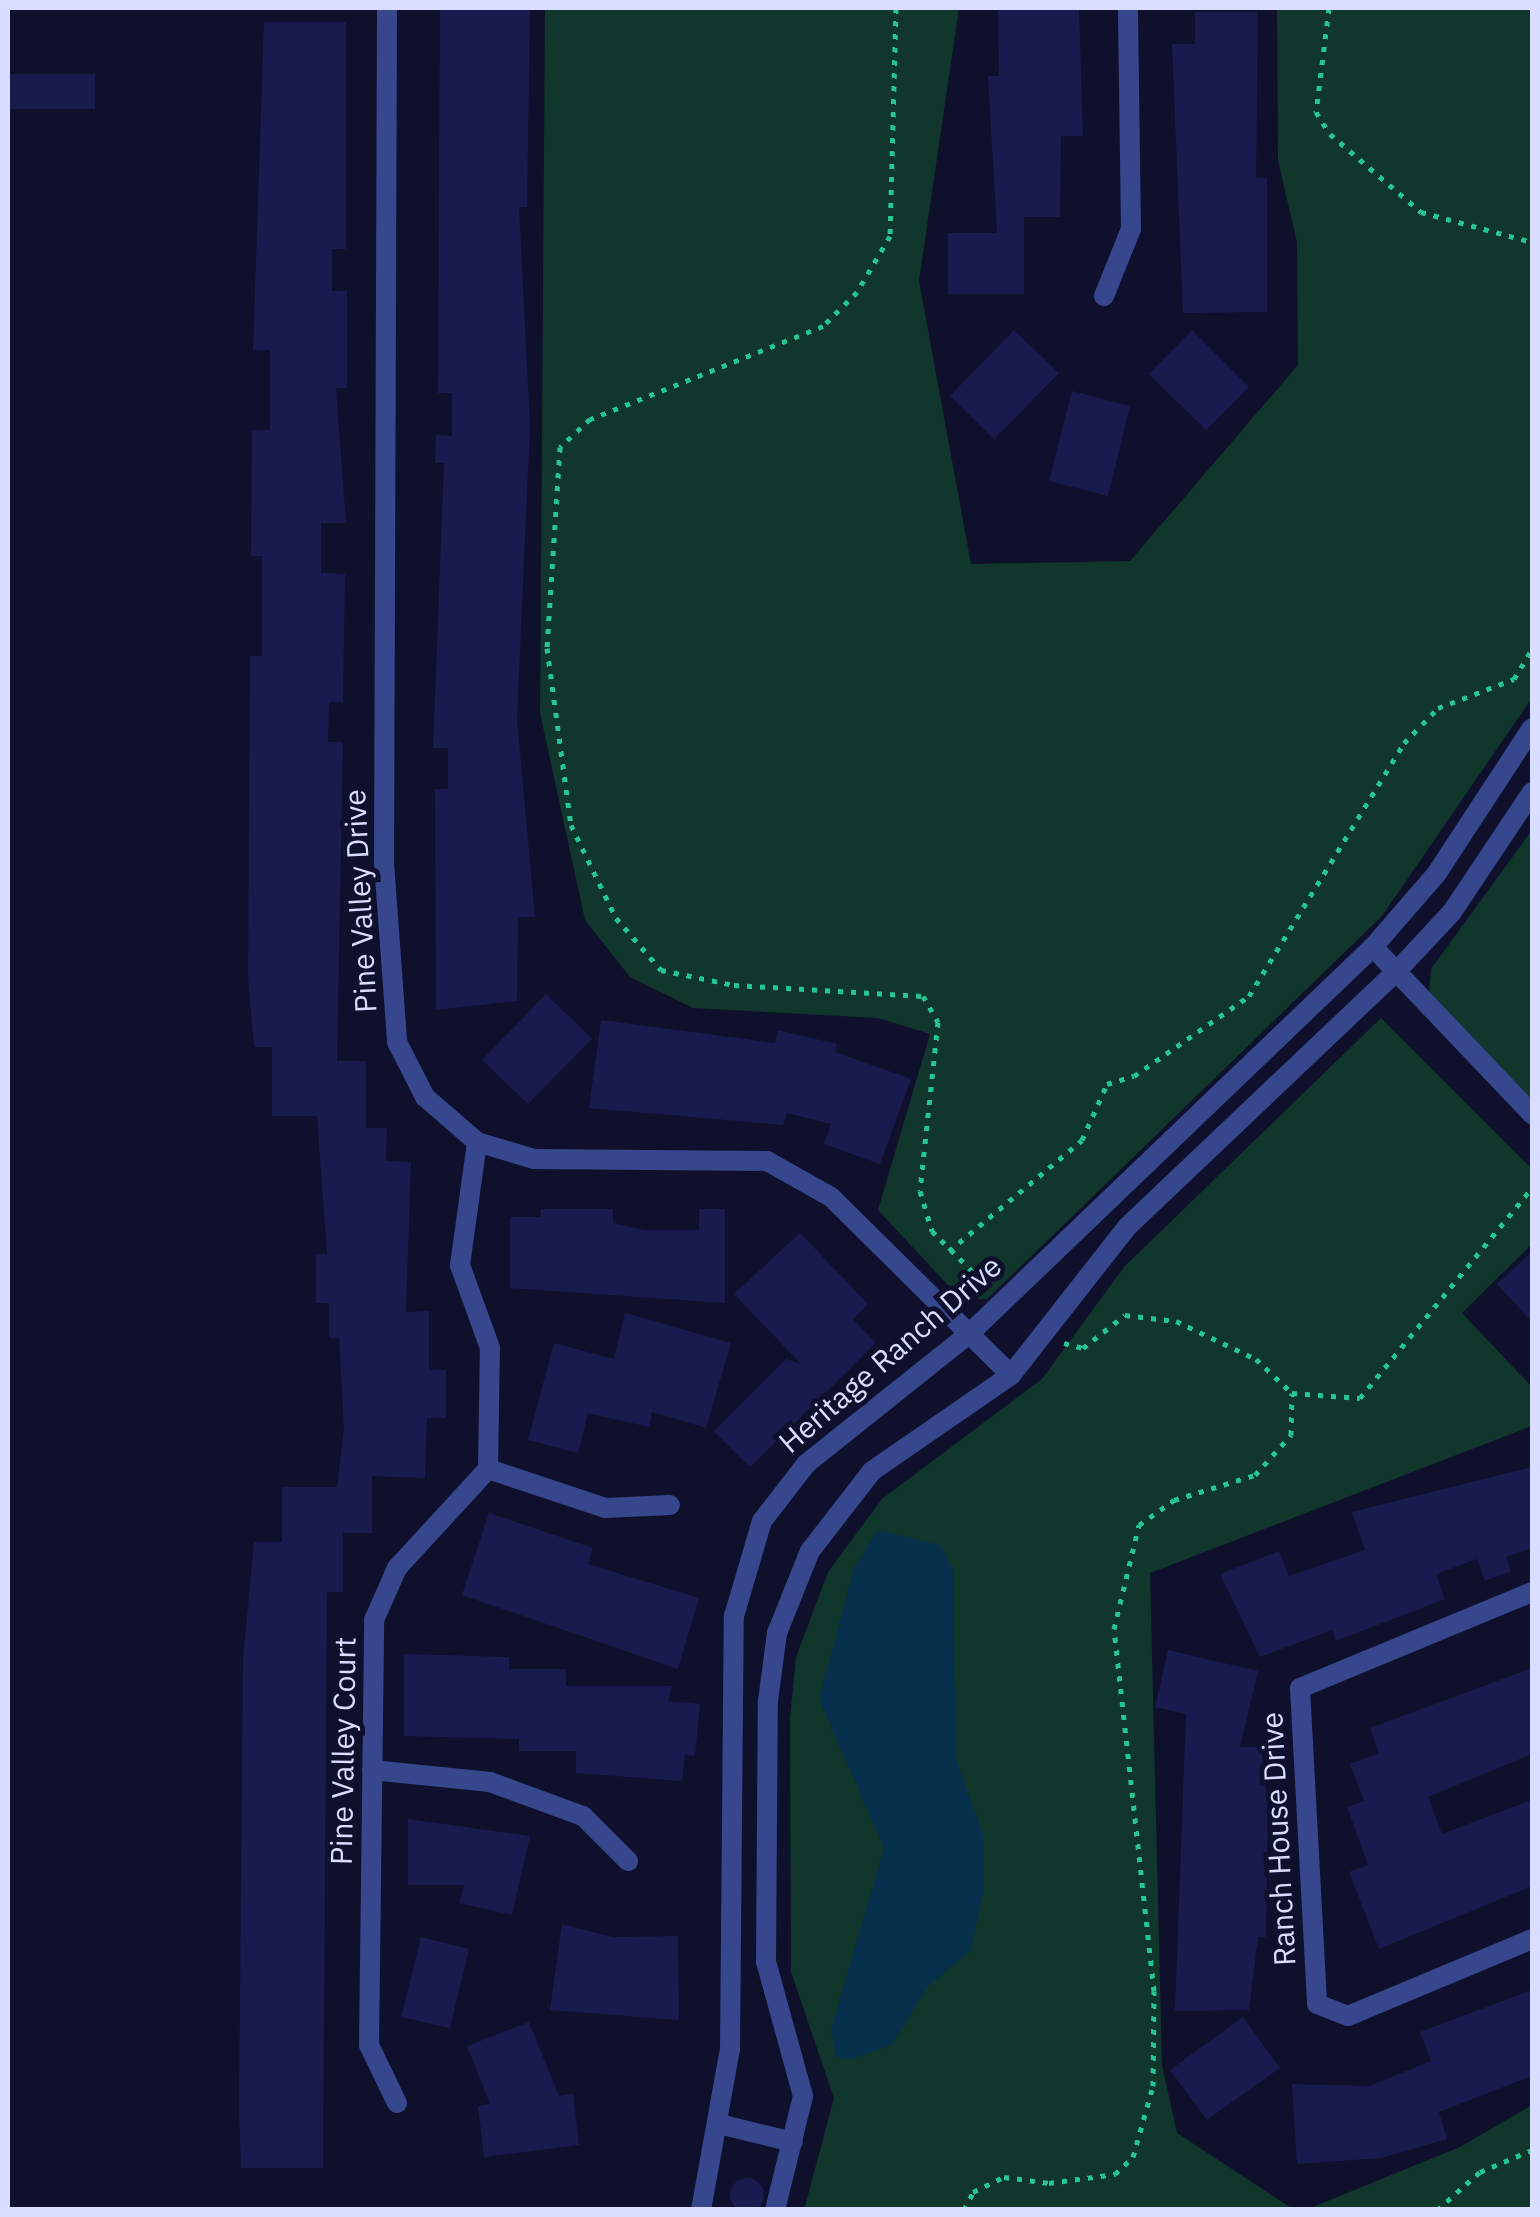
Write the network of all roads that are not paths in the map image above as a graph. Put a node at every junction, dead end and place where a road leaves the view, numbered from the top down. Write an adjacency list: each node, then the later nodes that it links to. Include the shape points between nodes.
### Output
1 (388, 8): 9 (street, Pine Valley Drive, via 384,864 397,1042 426,1097)
2 (1128, 8): 3 (street, via 1131,229)
3 (1104, 296)
4 (1532, 728): 6 (street, Heritage Ranch Drive, via 1437,874)
5 (1532, 792): 7 (street, via 1452,912)
6 (1374, 947): 7 (street); 10 (street, Heritage Ranch Drive)
7 (1395, 973): 8 (street); 11 (street, via 1127,1227)
8 (1532, 1114)
9 (477, 1142): 10 (street, Pine Valley Drive, via 534,1160 767,1161 831,1197); 12 (street, via 460,1265 490,1348)
10 (970, 1333): 11 (street, Pine Valley Drive); 19 (street, Heritage Ranch Drive, via 793,1477 744,1568 732,1640 732,2015)
11 (1011, 1375): 20 (street, via 850,1493 810,1551 780,1622 768,1701 766,1962 803,2079)
12 (488, 1469): 13 (street, via 605,1508); 15 (street, Pine Valley Court, via 397,1568 374,1620)
13 (670, 1505)
14 (1532, 1592): 17 (street, Ranch House Drive, via 1300,1688 1317,2004 1348,2016)
15 (372, 1770): 16 (street, via 490,1782 583,1816); 18 (street, Pine Valley Court, via 369,2045)
16 (628, 1861)
17 (1532, 1938)
18 (397, 2103)
19 (719, 2124): 20 (street); 21 (street, Heritage Ranch Drive)
20 (793, 2142): 22 (street)
21 (701, 2210)
22 (775, 2210)

